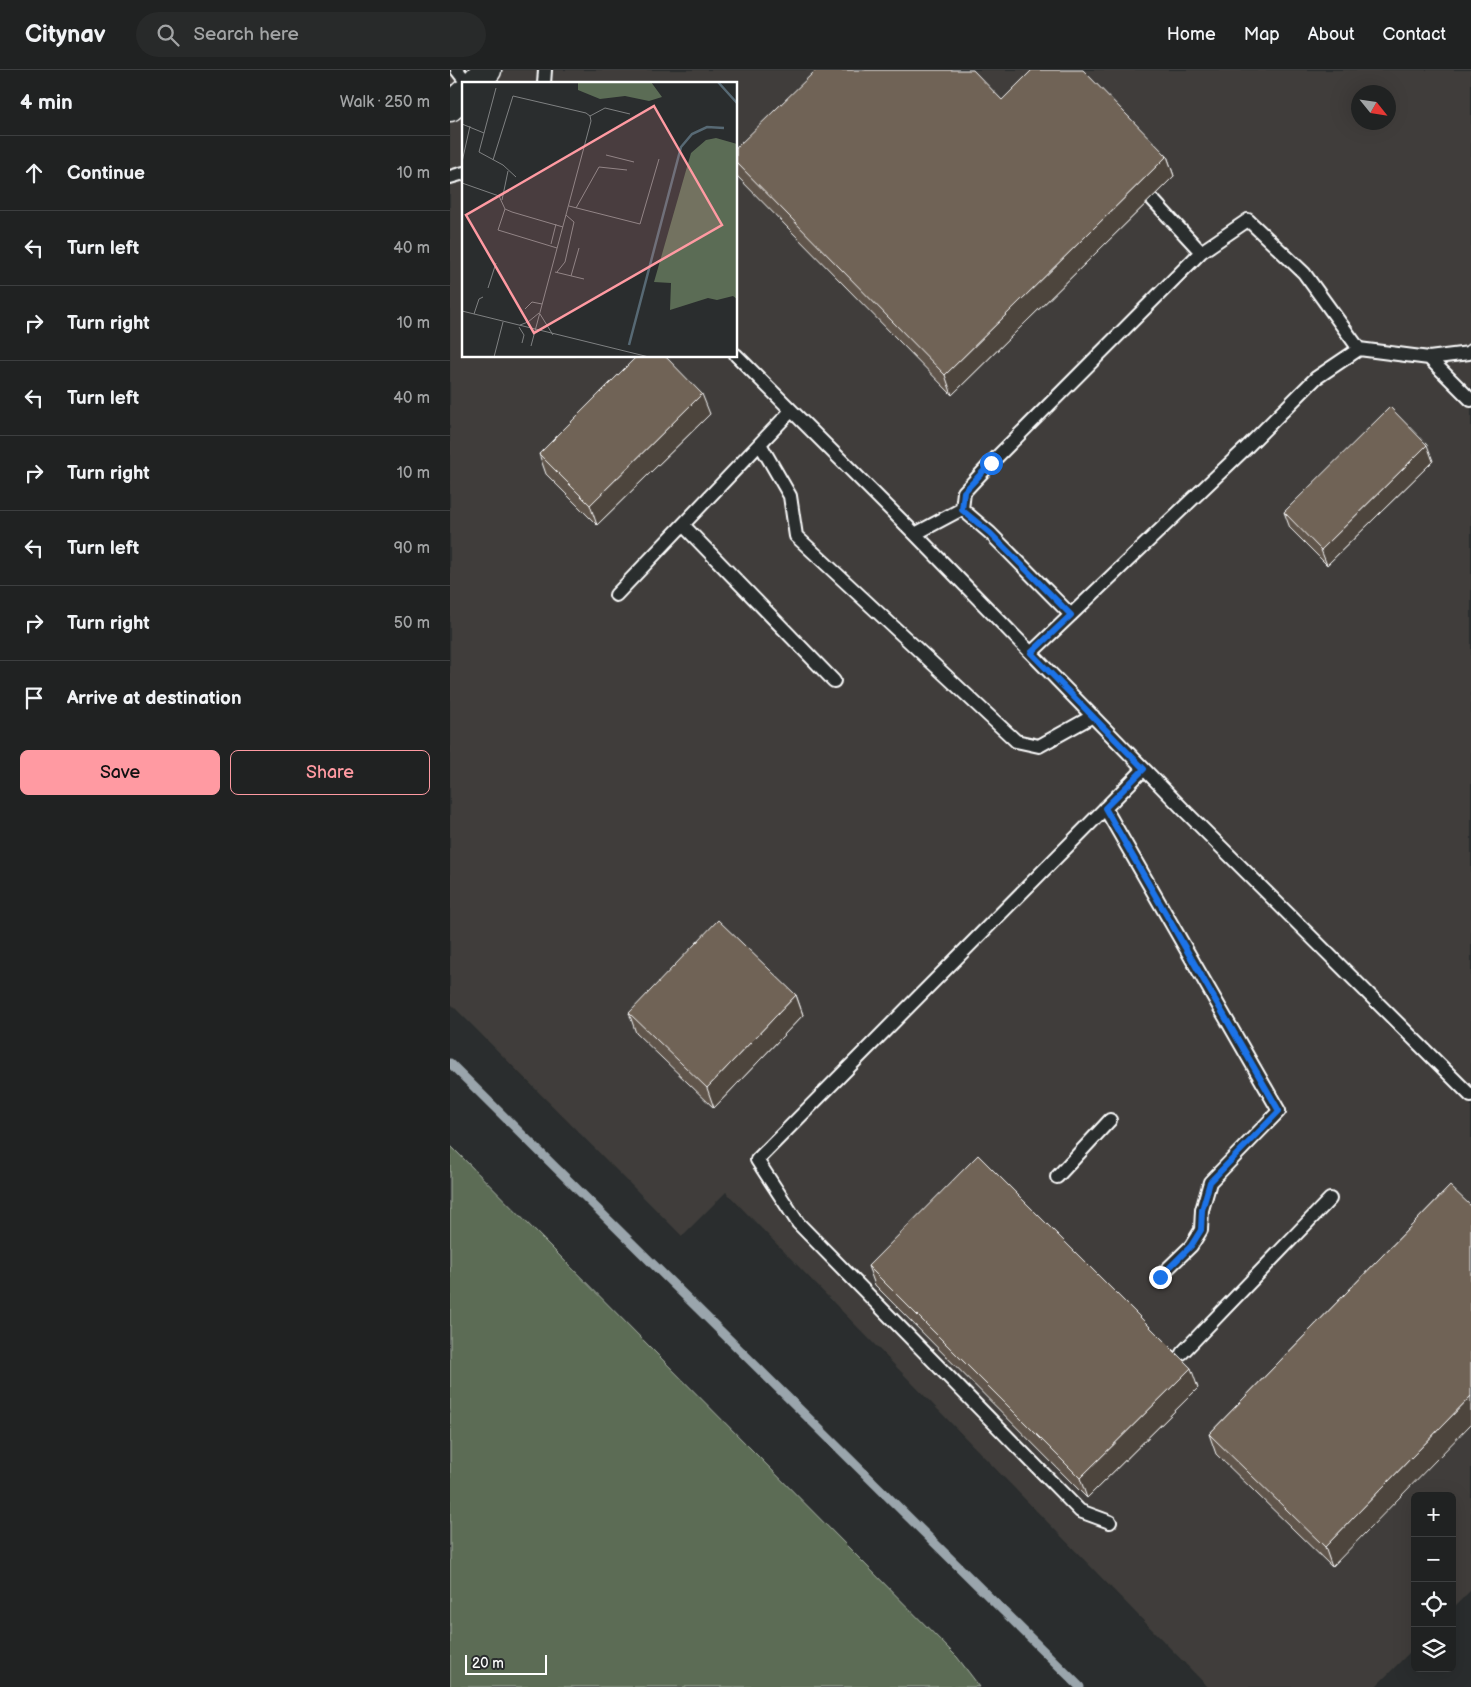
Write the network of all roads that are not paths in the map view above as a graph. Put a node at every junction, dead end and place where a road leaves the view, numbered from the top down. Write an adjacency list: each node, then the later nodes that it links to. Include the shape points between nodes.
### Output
1 (457, 70): 3 (lane)
2 (488, 70): 4 (street)
3 (466, 82)
4 (476, 82)
5 (462, 96): 6 (street)
6 (450, 107)
7 (1152, 199): 8 (lane)
8 (1201, 252): 9 (lane, via 1248,220 1304,273); 16 (lane, via 964,492)
9 (1359, 349): 12 (lane); 20 (lane, via 1316,378)
10 (1471, 351): 12 (lane)
11 (738, 357): 14 (lane)
12 (1429, 358): 13 (lane)
13 (1471, 400)
14 (791, 410): 15 (lane); 18 (lane)
15 (760, 444): 17 (lane); 23 (lane, via 790,496 796,536 1016,741 1039,746)
16 (962, 510): 18 (lane); 20 (lane, via 990,533)
17 (683, 525): 19 (lane); 22 (lane)
18 (915, 534): 21 (lane)
19 (616, 595)
20 (1071, 615): 21 (lane)
21 (1031, 653): 23 (lane)
22 (834, 681)
23 (1093, 716): 24 (lane)
24 (1144, 769): 25 (lane); 26 (lane)
25 (1105, 808): 30 (lane, via 1279,1111 1210,1182 1202,1210 1201,1230 1191,1246); 32 (lane, via 757,1160 798,1223 1080,1510)
26 (1471, 1096)
27 (1110, 1120): 28 (lane)
28 (1057, 1178)
29 (1330, 1199): 31 (lane)
30 (1160, 1277)
31 (1182, 1353)
32 (1110, 1522)

